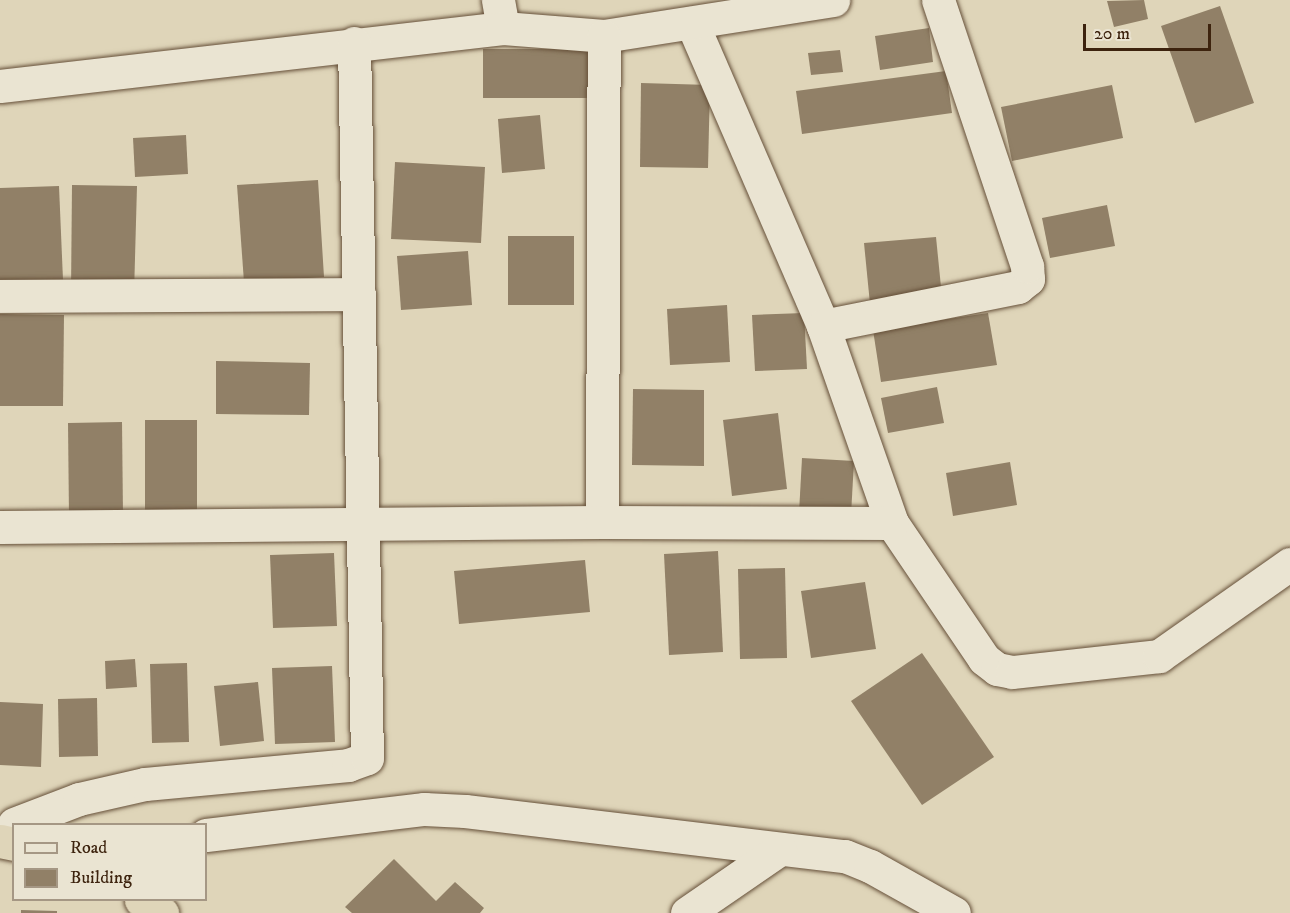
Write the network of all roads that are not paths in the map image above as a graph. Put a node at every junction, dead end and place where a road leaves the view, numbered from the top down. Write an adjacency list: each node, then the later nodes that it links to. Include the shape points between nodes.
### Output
1 (832, 0): 4 (street)
2 (938, 0): 10 (street, via 1027,266 1028,279 1018,287)
3 (501, 14): 5 (street); 6 (street)
4 (710, 14): 5 (street); 10 (street)
5 (603, 36): 11 (street)
6 (354, 44): 7 (street); 8 (street)
7 (0, 86)
8 (359, 294): 9 (street); 13 (street)
9 (0, 296)
10 (823, 326): 12 (street)
11 (602, 522): 12 (street); 13 (street)
12 (892, 523): 15 (street, via 984,659 997,669 1011,672 1159,656)
13 (364, 525): 14 (street); 16 (street, via 367,758 348,765 146,784 79,799)
14 (0, 527)
15 (1290, 564)
16 (19, 823)
17 (207, 835): 18 (street, via 424,809)
18 (780, 849): 21 (street); 22 (street, via 845,856)
19 (143, 901): 20 (highway)
20 (162, 913)
21 (687, 913)
22 (954, 913)

